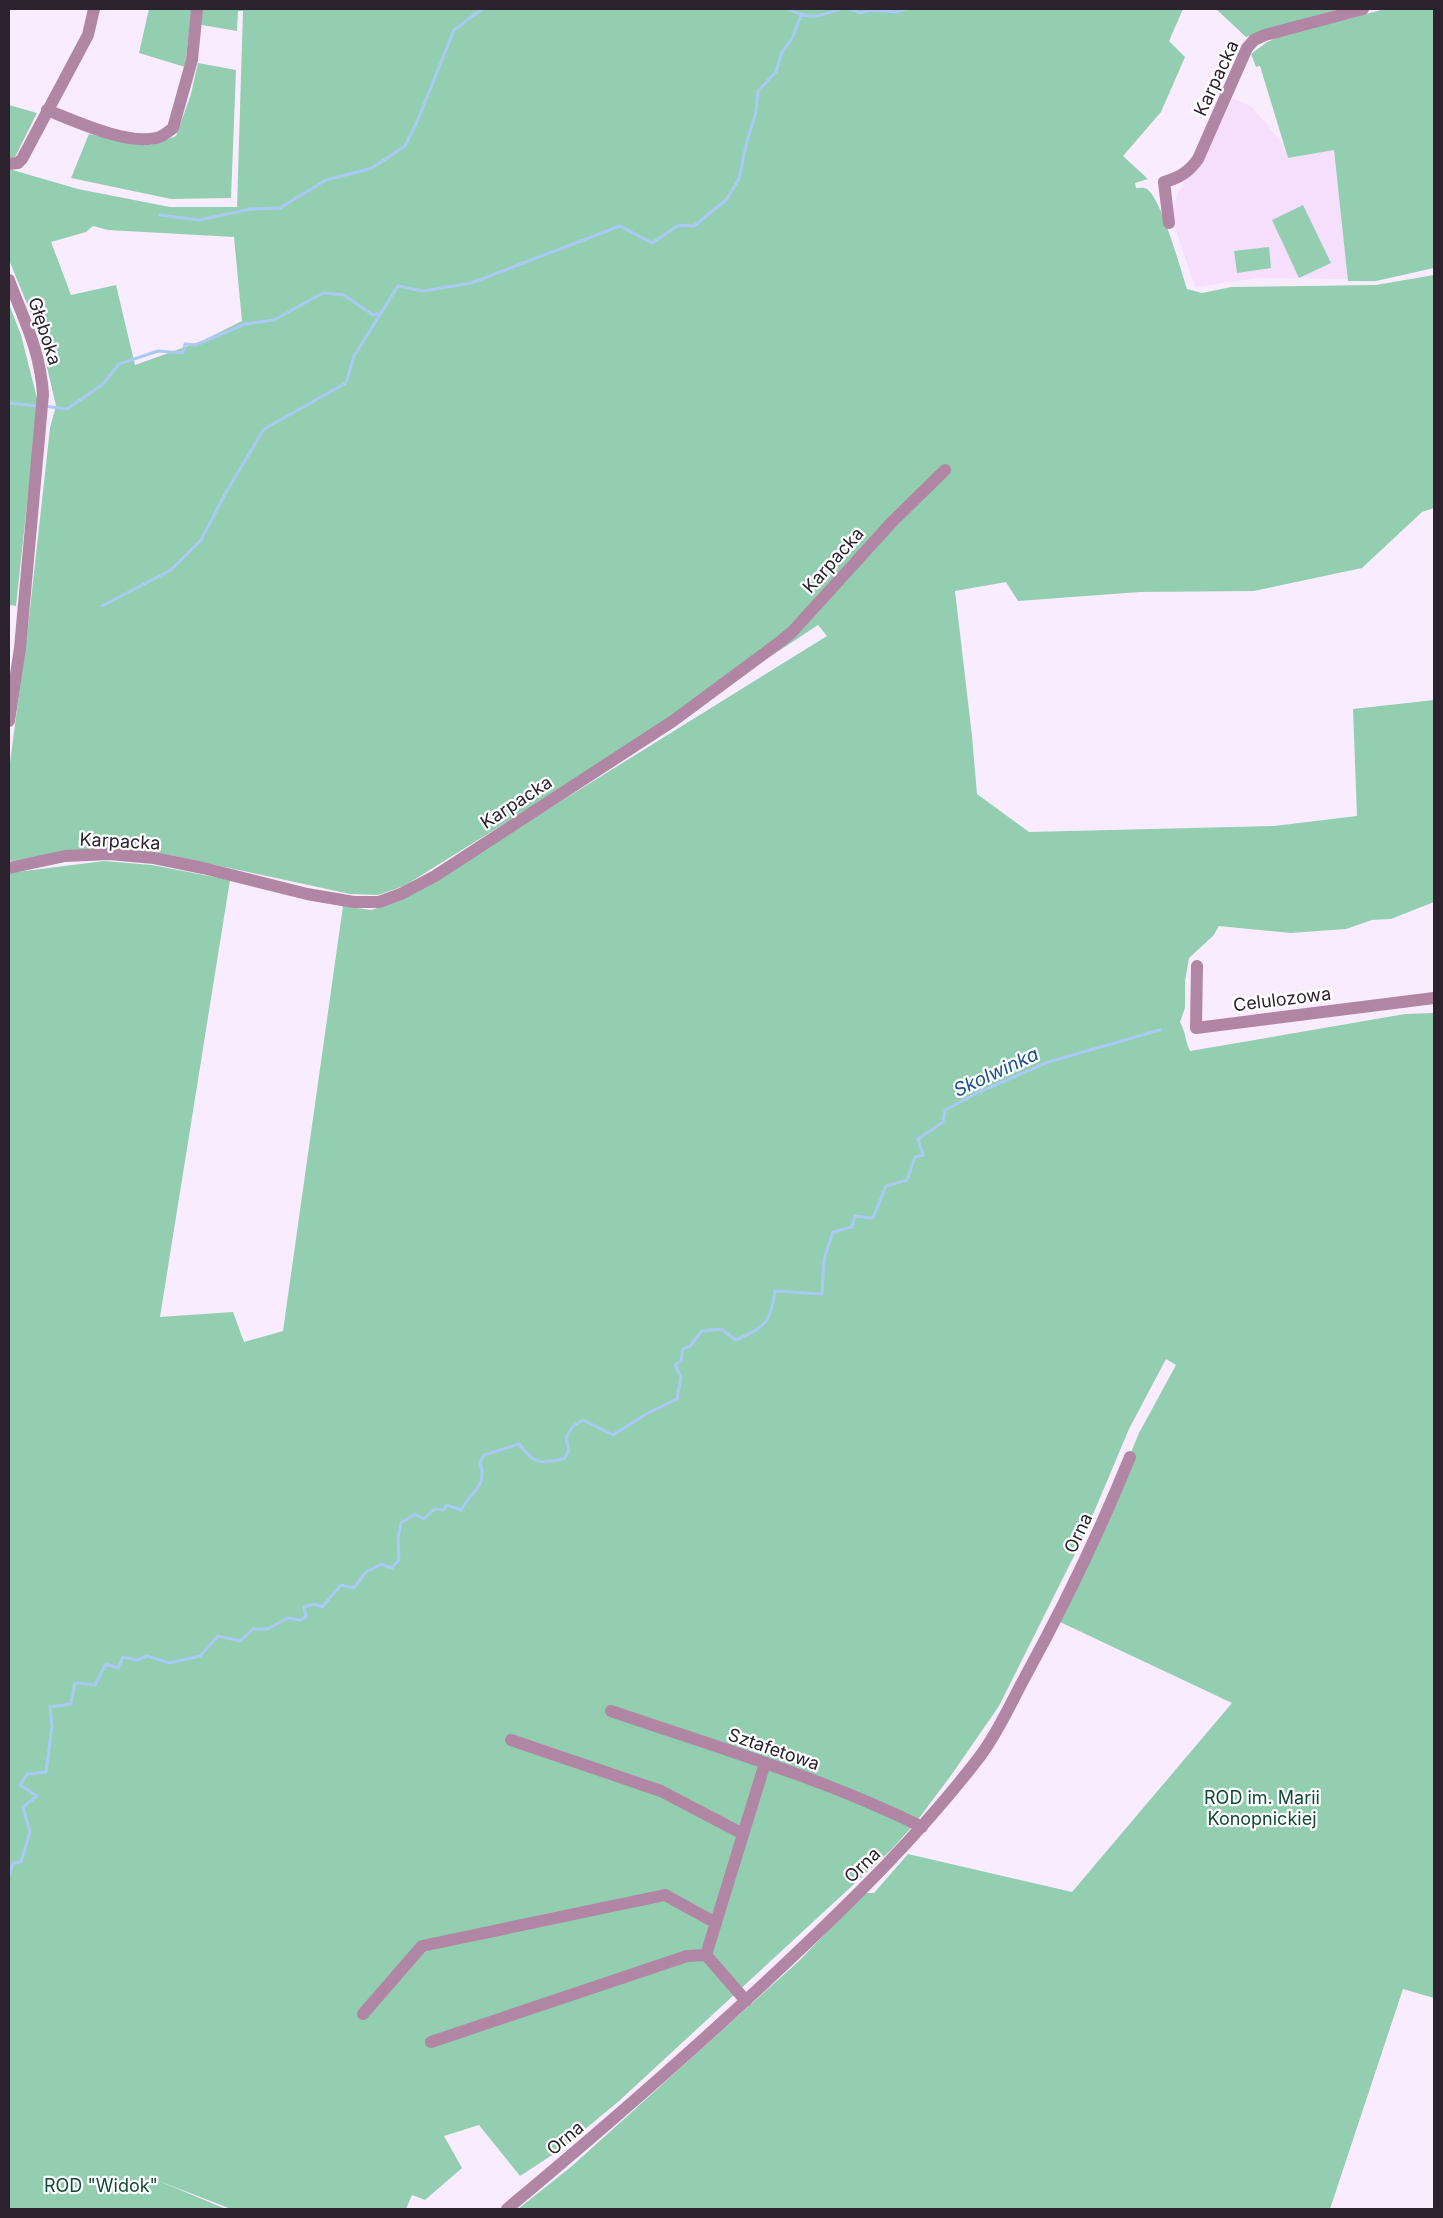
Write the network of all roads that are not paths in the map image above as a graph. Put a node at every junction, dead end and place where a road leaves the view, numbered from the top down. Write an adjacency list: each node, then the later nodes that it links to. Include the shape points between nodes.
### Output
1 (94, 9): 4 (street, via 88,35)
2 (197, 9): 4 (street, via 192,60 173,128 166,134 154,139 116,134)
3 (1363, 9): 6 (street, Karpacka, via 1254,40 1247,48 1198,160 1190,170 1164,182)
4 (47, 110): 5 (street, via 22,160)
5 (9, 164)
6 (1169, 223)
7 (9, 280): 9 (street, Głęboka, via 42,368 43,394 20,648)
8 (945, 470): 10 (street, Karpacka, via 781,641 673,721 435,876 401,894 379,902 354,902 178,863 110,854 65,856)
9 (9, 721)
10 (9, 868)
11 (1196, 966): 12 (street, Celulozowa, via 1196,1028)
12 (1434, 998)
13 (1130, 1457): 17 (street, Orna, via 1057,1618 1002,1721 982,1753)
14 (611, 1712): 16 (street, Sztafetowa)
15 (512, 1740): 18 (street, via 661,1791)
16 (765, 1763): 17 (street, Sztafetowa); 18 (street)
17 (922, 1827): 21 (street, Orna, via 871,1881)
18 (743, 1834): 19 (street)
19 (716, 1923): 20 (street); 22 (street, via 665,1895 422,1946)
20 (706, 1955): 21 (street); 23 (street, via 687,1956)
21 (746, 2001): 24 (street, Orna, via 610,2123)
22 (363, 2014)
23 (431, 2042)
24 (507, 2209)

